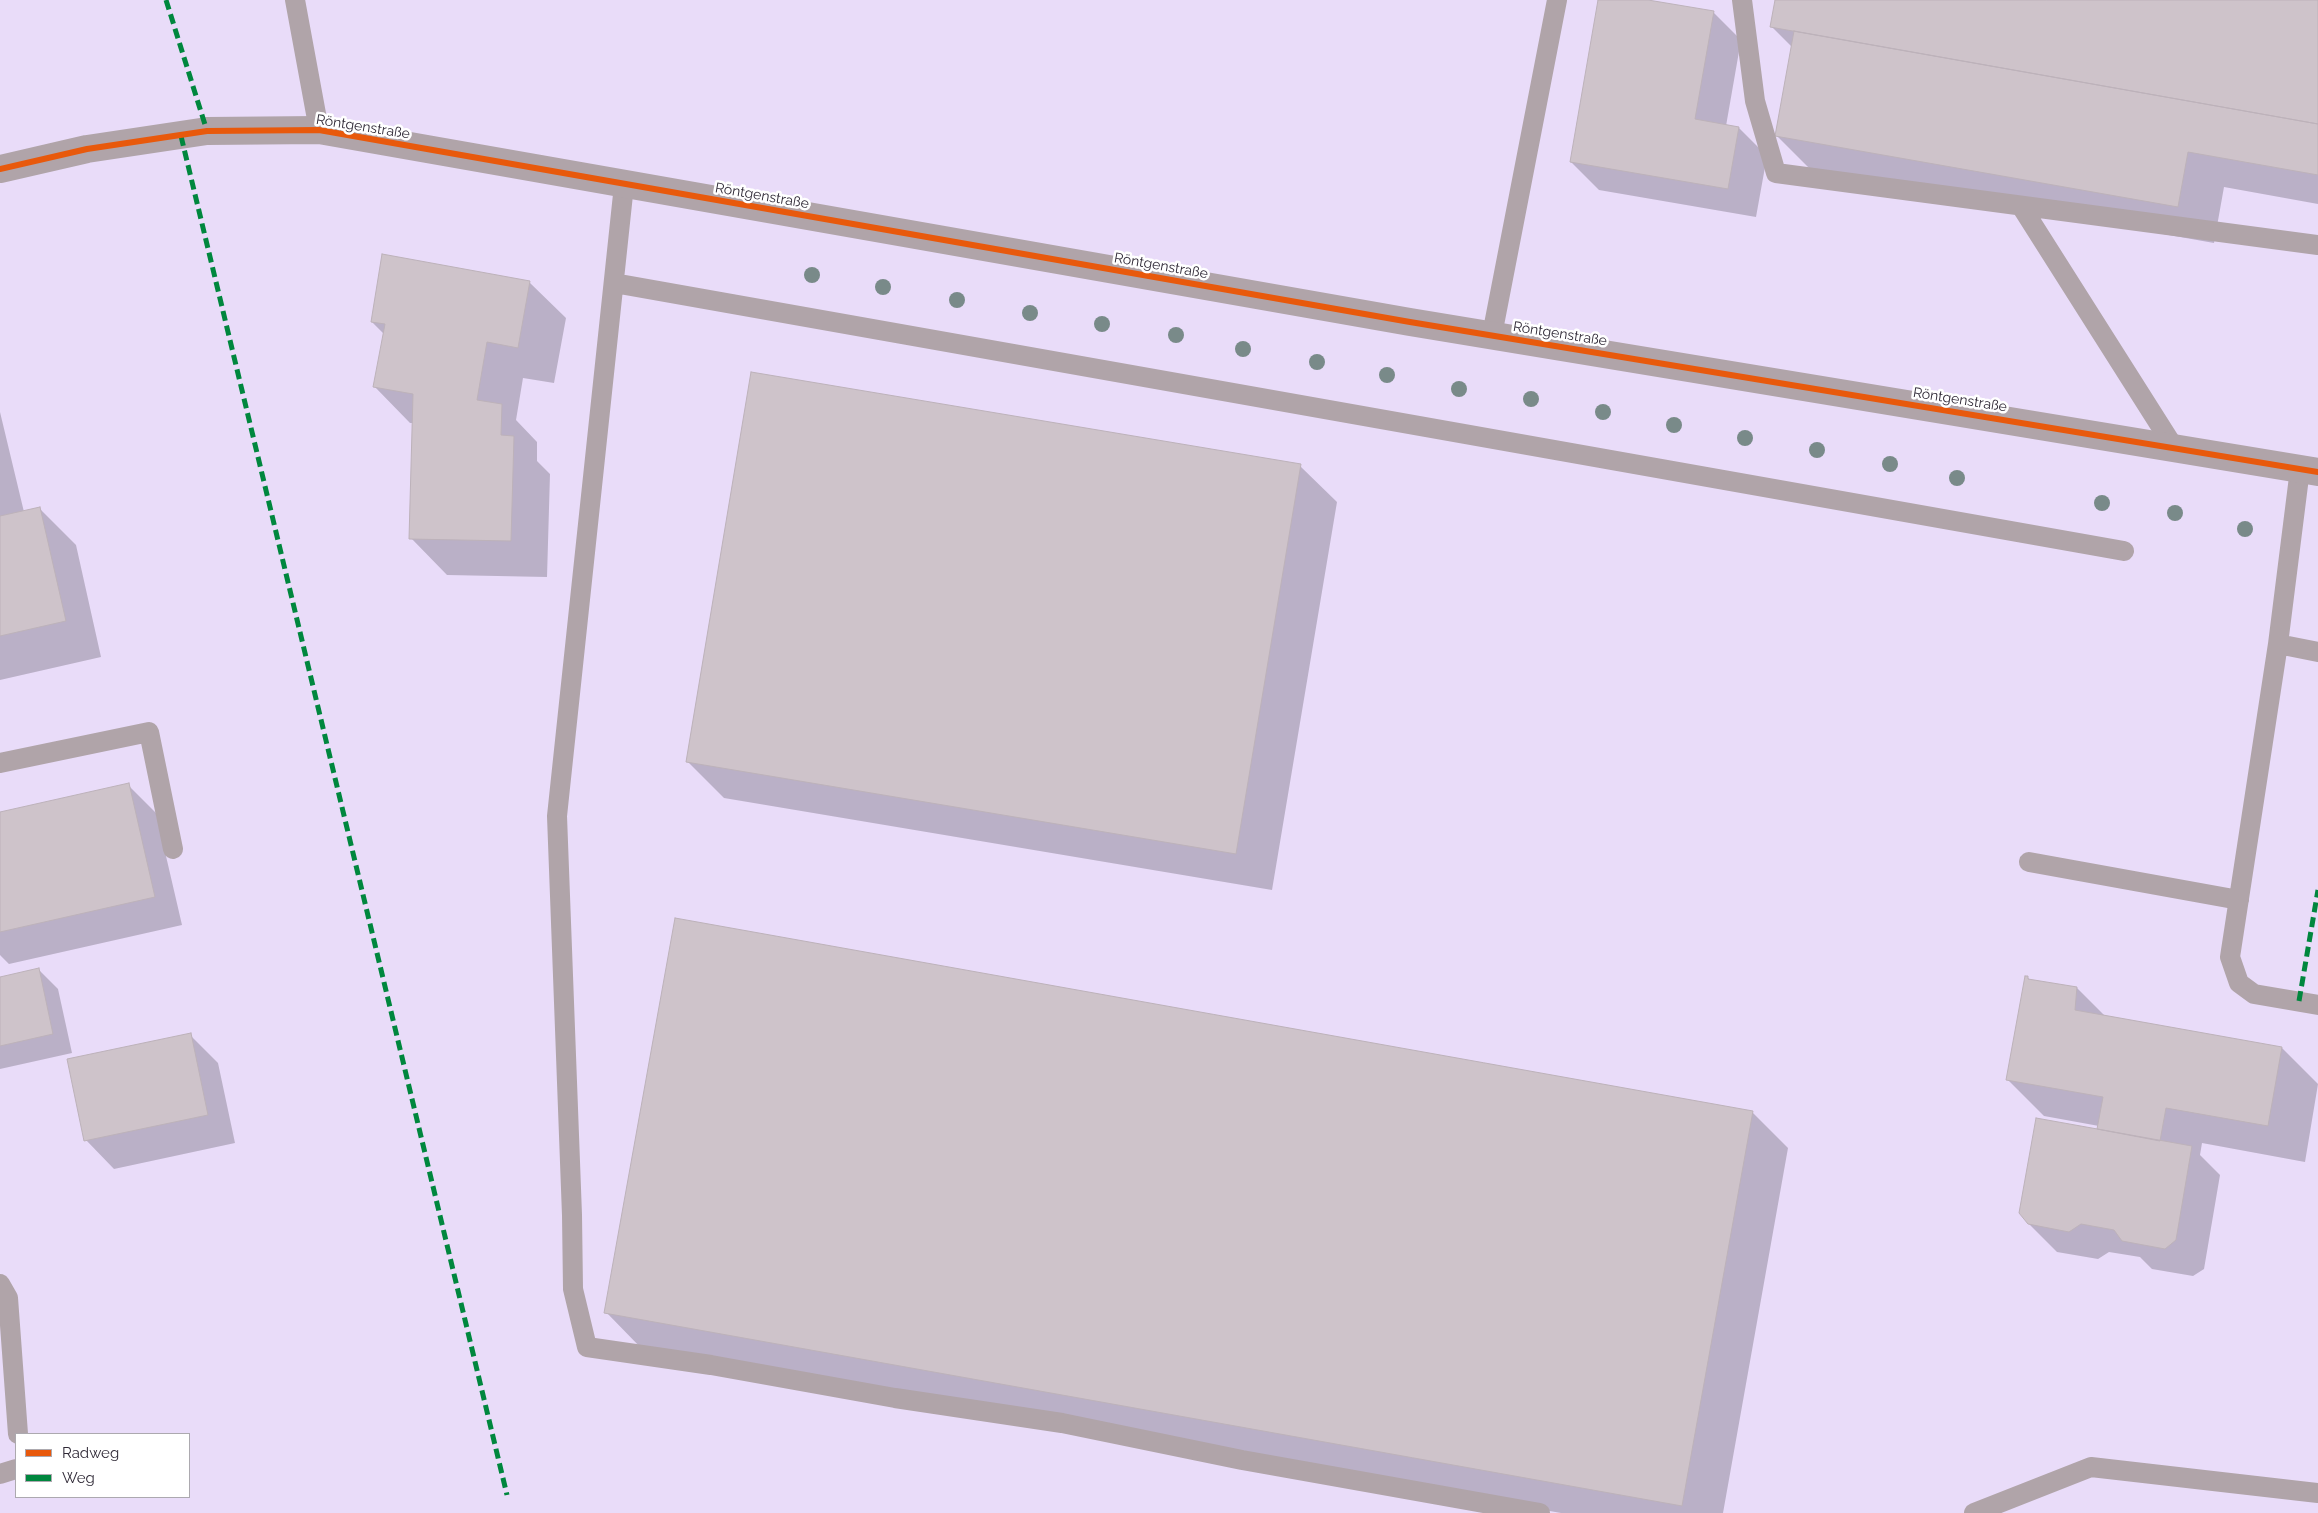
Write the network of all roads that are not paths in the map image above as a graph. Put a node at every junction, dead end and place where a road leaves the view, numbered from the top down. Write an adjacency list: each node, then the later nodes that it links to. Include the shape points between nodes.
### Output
1 (295, 0): 4 (lane)
2 (1557, 0): 10 (lane)
3 (1742, 0): 7 (lane, via 1755,101 1776,173)
4 (319, 130): 5 (street, Röntgenstraße, via 207,131 88,149); 6 (street, Röntgenstraße)
5 (0, 170)
6 (624, 185): 9 (lane); 10 (street, Röntgenstraße)
7 (2021, 206): 8 (lane); 11 (lane)
8 (2318, 245)
9 (614, 283): 13 (lane); 26 (lane, via 557,816 573,1289 587,1347 1062,1423 1242,1460)
10 (1492, 335): 11 (street, Röntgenstraße)
11 (2175, 449): 12 (street, Röntgenstraße)
12 (2309, 470): 14 (lane)
13 (2124, 552)
14 (2278, 644): 15 (lane); 19 (lane)
15 (2318, 652)
16 (0, 763): 17 (lane, via 149,732)
17 (173, 849)
18 (2029, 862): 19 (lane)
19 (2239, 900): 20 (lane, via 2230,957 2239,983 2254,994)
20 (2318, 1004)
21 (0, 1284): 22 (lane, via 8,1298)
22 (18, 1433)
23 (15, 1469): 24 (lane)
24 (0, 1474)
25 (2318, 1493): 27 (lane, via 2091,1467)
26 (1540, 1513)
27 (1974, 1513)

